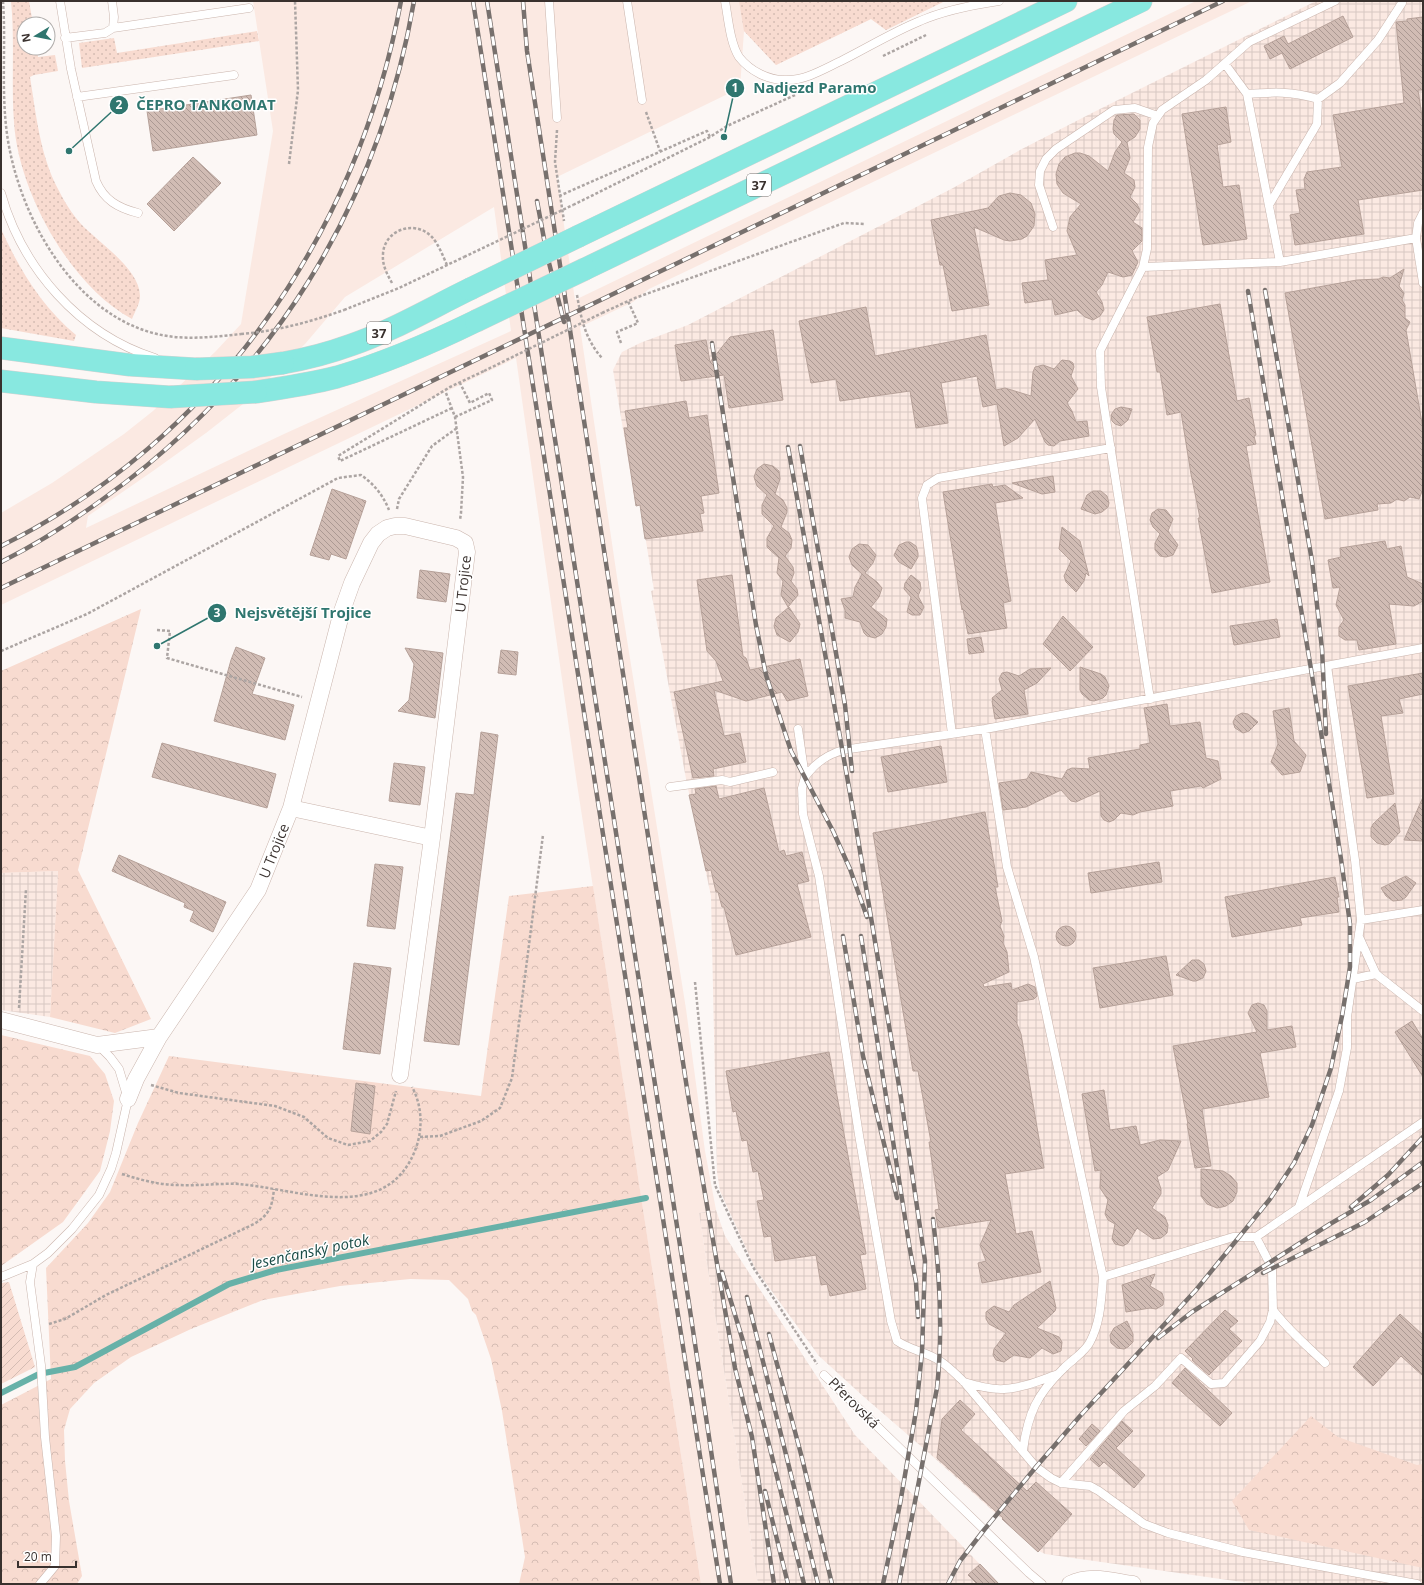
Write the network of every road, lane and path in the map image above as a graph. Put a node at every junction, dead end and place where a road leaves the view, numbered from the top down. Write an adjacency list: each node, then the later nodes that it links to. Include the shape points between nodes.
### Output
1 (3, 1): 39 (path, bridge, via 7,133 10,155 22,193 48,248 90,298 119,319 155,334 184,338 264,332 344,310)
2 (60, 1): 16 (lane)
3 (112, 1): 14 (lane)
4 (295, 1): 29 (path, via 298,90)
5 (549, 1): 26 (lane)
6 (627, 1): 24 (lane)
7 (725, 1): 8 (lane, via 733,43 739,56 762,75 786,81 819,72 937,14)
8 (999, 1)
9 (1066, 1): 46 (main road, 37, bridge, via 351,345 283,363)
10 (1141, 1): 47 (main road, 37, bridge, via 476,321 409,352 370,366 316,382 256,392 170,397)
11 (1335, 1): 18 (lane, via 1249,42)
12 (1402, 1): 23 (lane, via 1378,40 1340,83)
13 (249, 8): 14 (lane)
14 (113, 28): 16 (lane, via 105,32)
15 (927, 35): 17 (path)
16 (65, 38): 22 (lane)
17 (879, 58)
18 (1225, 64): 21 (lane); 25 (lane, via 1162,110)
19 (234, 75): 22 (lane)
20 (796, 94): 27 (path, via 727,126)
21 (1247, 94): 23 (lane, via 1281,92); 32 (lane)
22 (77, 97): 33 (lane, via 92,167 100,189 113,204)
23 (1318, 99): 32 (lane, via 1317,124)
24 (642, 100): 28 (path)
25 (1158, 116): 36 (lane, via 1135,108 1114,110 1056,149 1046,159 1040,172 1039,186); 40 (lane, via 1153,123 1148,147 1147,249)
26 (557, 118)
27 (710, 137): 28 (path, via 707,131); 39 (path, bridge)
28 (660, 151): 31 (path)
29 (289, 164)
30 (1, 193): 46 (lane, via 11,222 31,261 70,308 90,324 125,345 148,356)
31 (559, 196)
32 (1269, 205): 38 (lane)
33 (138, 213)
34 (1423, 213): 37 (lane, via 1418,223)
35 (865, 224): 43 (path, via 844,223)
36 (1053, 227)
37 (1416, 238): 38 (lane); 42 (lane)
38 (1280, 262): 40 (lane)
39 (447, 265): 41 (path, via 431,236 422,230 404,228 389,237 383,254 383,264)
40 (1143, 266): 53 (lane, via 1100,351 1102,387)
41 (392, 283)
42 (1423, 283)
43 (628, 301): 44 (path, via 638,323 617,332); 48 (path, bridge)
44 (621, 343)
45 (1, 348): 46 (main road, 37, via 130,365)
46 (196, 369)
47 (1, 381)
48 (460, 383): 50 (path, via 338,456 340,461); 51 (path, via 470,403 489,393 492,400)
49 (446, 393): 50 (path)
50 (452, 408): 51 (path)
51 (455, 417): 52 (path)
52 (457, 428): 54 (path, via 432,446 398,499); 55 (path, via 463,477 462,513)
53 (1111, 448): 60 (lane); 64 (lane, via 938,478 927,485 922,498)
54 (395, 526): 55 (street, U Trojice); 58 (path, via 385,500 371,483 361,475 338,478 88,614); 61 (street, U Trojice, via 383,531 371,544 352,583)
55 (456, 538): 70 (street, U Trojice, via 465,543 467,552)
56 (157, 630): 61 (path, via 170,631 167,658)
57 (1423, 648): 59 (lane)
58 (1, 651)
59 (1327, 666): 60 (lane); 73 (lane, via 1355,860)
60 (1150, 698): 63 (lane)
61 (318, 702): 68 (street, U Trojice)
62 (798, 729): 66 (lane)
63 (985, 729): 64 (lane); 93 (lane, via 1005,861 1034,957)
64 (952, 734): 66 (lane, via 832,753 816,763)
65 (773, 772): 67 (lane, via 730,782 722,780)
66 (805, 777): 99 (lane, via 802,788 803,814 819,876 890,1321 897,1341 940,1360)
67 (670, 787)
68 (291, 808): 70 (street); 80 (street, U Trojice, via 258,890)
69 (543, 836): 86 (path, via 512,1078 500,1108 481,1121 440,1136)
70 (432, 838): 82 (street, U Trojice)
71 (26, 888): 79 (path)
72 (1423, 910): 73 (lane)
73 (1361, 920): 74 (lane)
74 (1358, 936): 75 (lane); 76 (lane)
75 (1376, 974): 76 (lane); 78 (lane)
76 (1353, 979): 89 (lane, via 1347,1017 1347,1048 1339,1091)
77 (695, 982): 97 (path, Přerovská, via 715,1185 753,1267)
78 (1423, 1011)
79 (6, 1022): 81 (street)
80 (159, 1037): 81 (street); 83 (street, U Trojice)
81 (97, 1045): 84 (lane, via 118,1069)
82 (400, 1075): 83 (path, via 387,1124 370,1141 348,1145 328,1138 304,1117 275,1106 179,1093); 86 (path, via 412,1087 417,1097)
83 (136, 1079): 84 (street, U Trojice)
84 (128, 1099): 87 (lane)
85 (1423, 1122): 89 (lane)
86 (420, 1137): 88 (path, via 408,1164 399,1176 377,1190 360,1196 328,1198)
87 (111, 1168): 88 (path, via 145,1181 161,1184 229,1184); 91 (lane, via 99,1195 48,1253)
88 (274, 1189): 95 (path, via 269,1212 250,1227 106,1295 65,1320)
89 (1299, 1207): 90 (lane)
90 (1256, 1237): 93 (lane, via 1233,1237); 94 (lane, via 1272,1268)
91 (33, 1264): 92 (lane); 95 (lane, via 30,1282)
92 (1, 1277)
93 (1102, 1277): 98 (lane, via 1101,1312 1089,1344)
94 (1273, 1310): 96 (lane, via 1297,1338); 101 (lane, via 1266,1332 1260,1341 1224,1383 1211,1384 1181,1358 1155,1386 1124,1411)
95 (36, 1324): 103 (lane, via 56,1536 55,1566)
96 (1325, 1363)
97 (824, 1374): 104 (lane, Přerovská)
98 (1058, 1374): 99 (lane, via 1004,1389); 100 (lane, via 1032,1410 1026,1427)
99 (964, 1382): 100 (lane)
100 (1023, 1450): 101 (lane, via 1036,1467)
101 (1061, 1483): 106 (lane, via 1090,1486 1144,1524 1168,1533 1243,1552)
102 (1076, 1582): 105 (street, via 1101,1579)
103 (40, 1584)
104 (1042, 1584)
105 (1133, 1584)
106 (1417, 1584)

